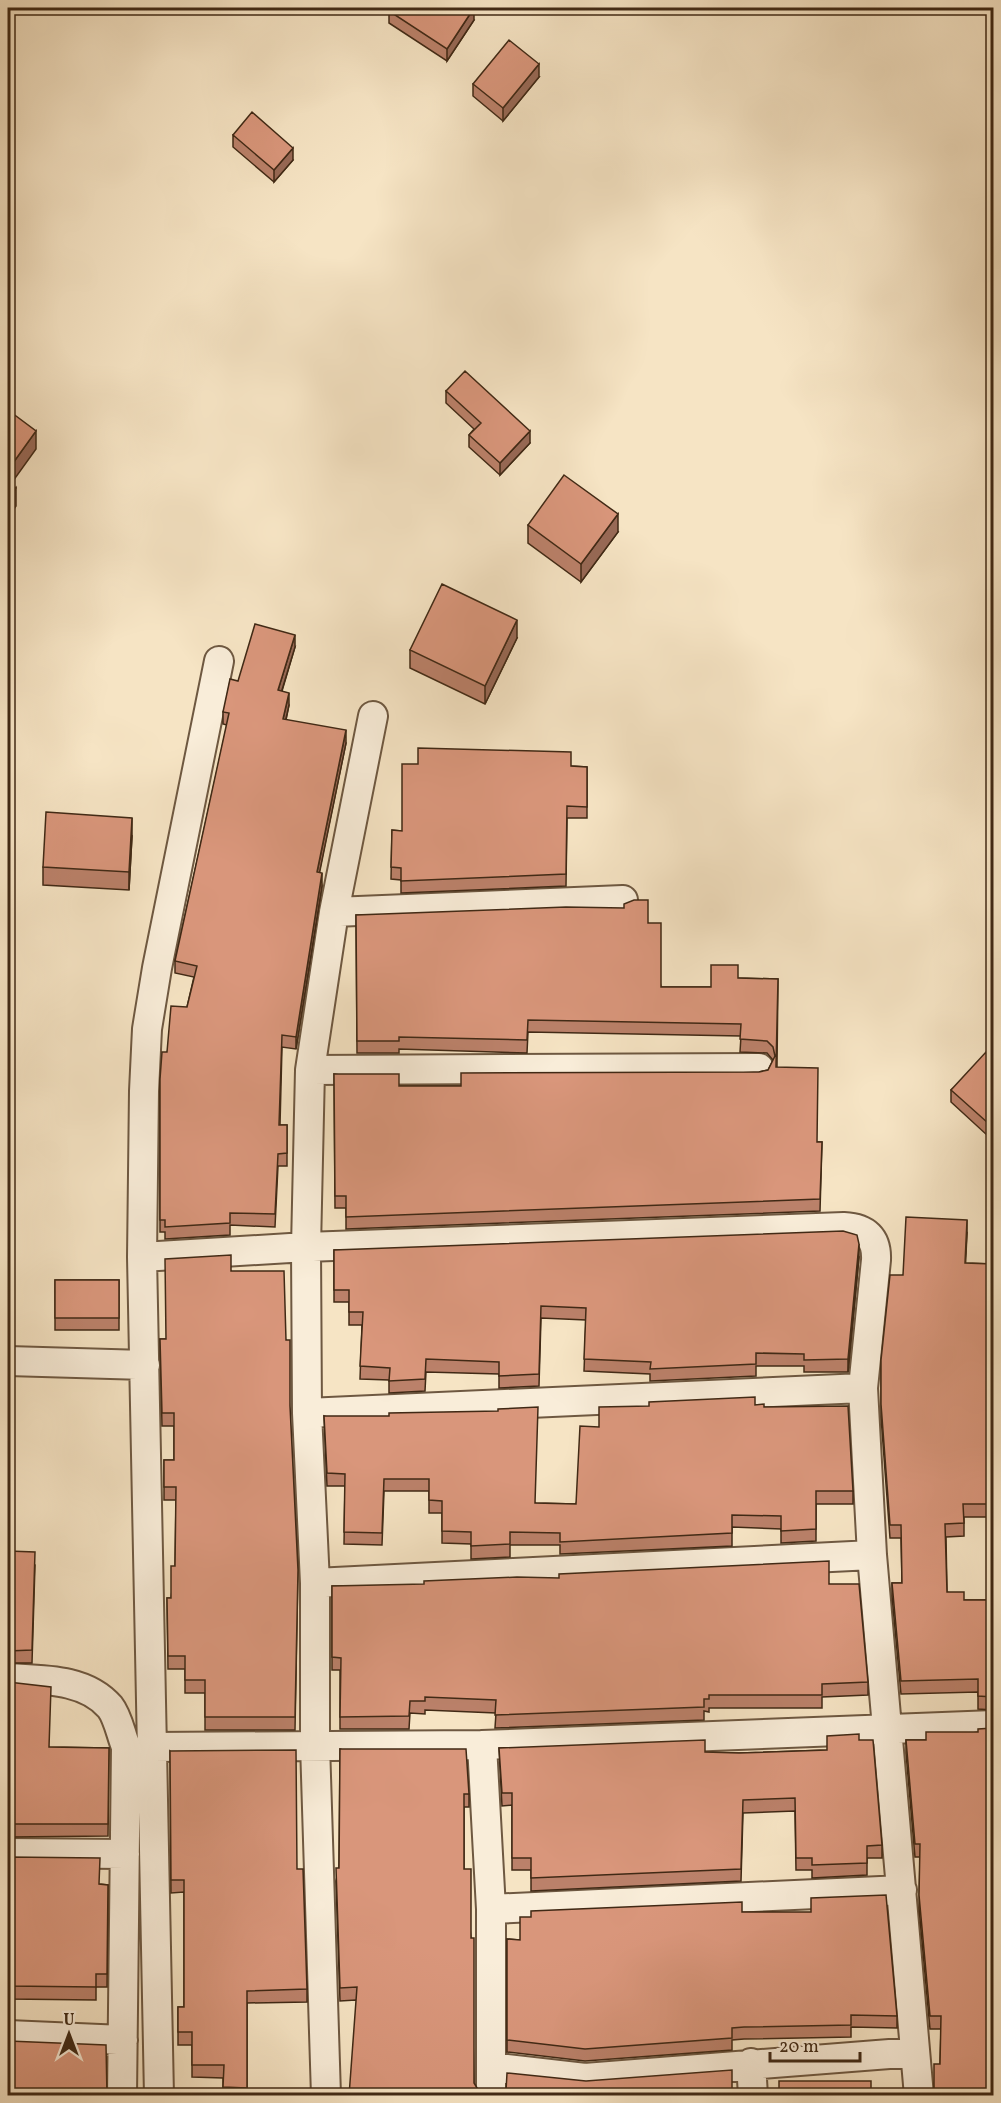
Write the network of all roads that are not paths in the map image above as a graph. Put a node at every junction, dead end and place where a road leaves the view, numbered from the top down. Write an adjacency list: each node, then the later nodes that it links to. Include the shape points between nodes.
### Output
1 (219, 661): 8 (street, via 147,1029)
2 (373, 716): 4 (street)
3 (622, 900): 4 (street)
4 (334, 912): 6 (street)
5 (759, 1068): 6 (street)
6 (310, 1070): 7 (street)
7 (306, 1247): 8 (street); 11 (street, via 859,1228 870,1235 876,1248); 12 (street)
8 (142, 1257): 10 (street)
9 (8, 1361): 10 (street)
10 (145, 1365): 20 (street)
11 (863, 1388): 12 (street); 13 (street)
12 (307, 1413): 14 (street)
13 (872, 1555): 14 (street); 17 (street)
14 (315, 1583): 18 (street)
15 (8, 1678): 22 (street, via 54,1680 88,1690 111,1708 126,1747)
16 (993, 1725): 17 (street)
17 (886, 1729): 19 (street); 23 (street)
18 (315, 1744): 19 (street); 20 (street); 33 (street)
19 (482, 1745): 24 (street)
20 (153, 1747): 32 (street)
21 (8, 1853): 22 (street)
22 (125, 1854): 26 (street)
23 (903, 1890): 24 (street); 27 (street)
24 (491, 1908): 29 (street)
25 (8, 2035): 26 (street)
26 (123, 2040): 31 (street)
27 (915, 2052): 28 (street); 36 (street)
28 (751, 2063): 30 (street); 35 (street)
29 (491, 2067): 30 (street); 34 (street)
30 (586, 2087)
31 (122, 2096)
32 (159, 2096)
33 (326, 2096)
34 (491, 2096)
35 (753, 2096)
36 (919, 2096)

